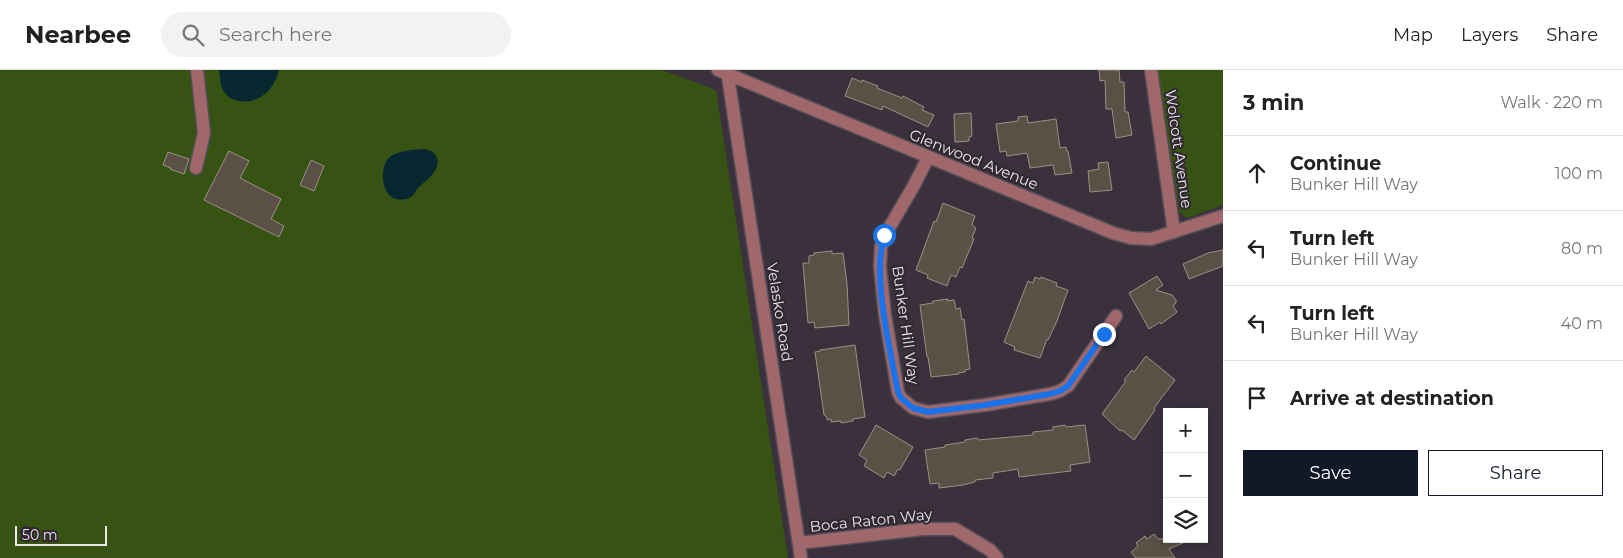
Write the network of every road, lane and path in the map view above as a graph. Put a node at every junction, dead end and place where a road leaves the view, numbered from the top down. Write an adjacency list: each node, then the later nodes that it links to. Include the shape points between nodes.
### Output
1 (197, 70): 5 (street, via 204,133)
2 (1151, 70): 7 (street, Wolcott Avenue)
3 (724, 71): 4 (street, Glenwood Avenue); 9 (street, Velasko Road)
4 (928, 158): 7 (street, Glenwood Avenue, via 1113,233 1151,239); 8 (street, Bunker Hill Way, via 884,235 881,247 884,315 901,398 913,408 928,412 1060,391 1081,369)
5 (196, 168)
6 (1223, 216): 7 (street, Glenwood Avenue)
7 (1174, 232)
8 (1116, 316)
9 (799, 543): 10 (street, Velasko Road); 11 (street, Boca Raton Way, via 924,529 955,529 990,550)
10 (801, 558)
11 (997, 558)

